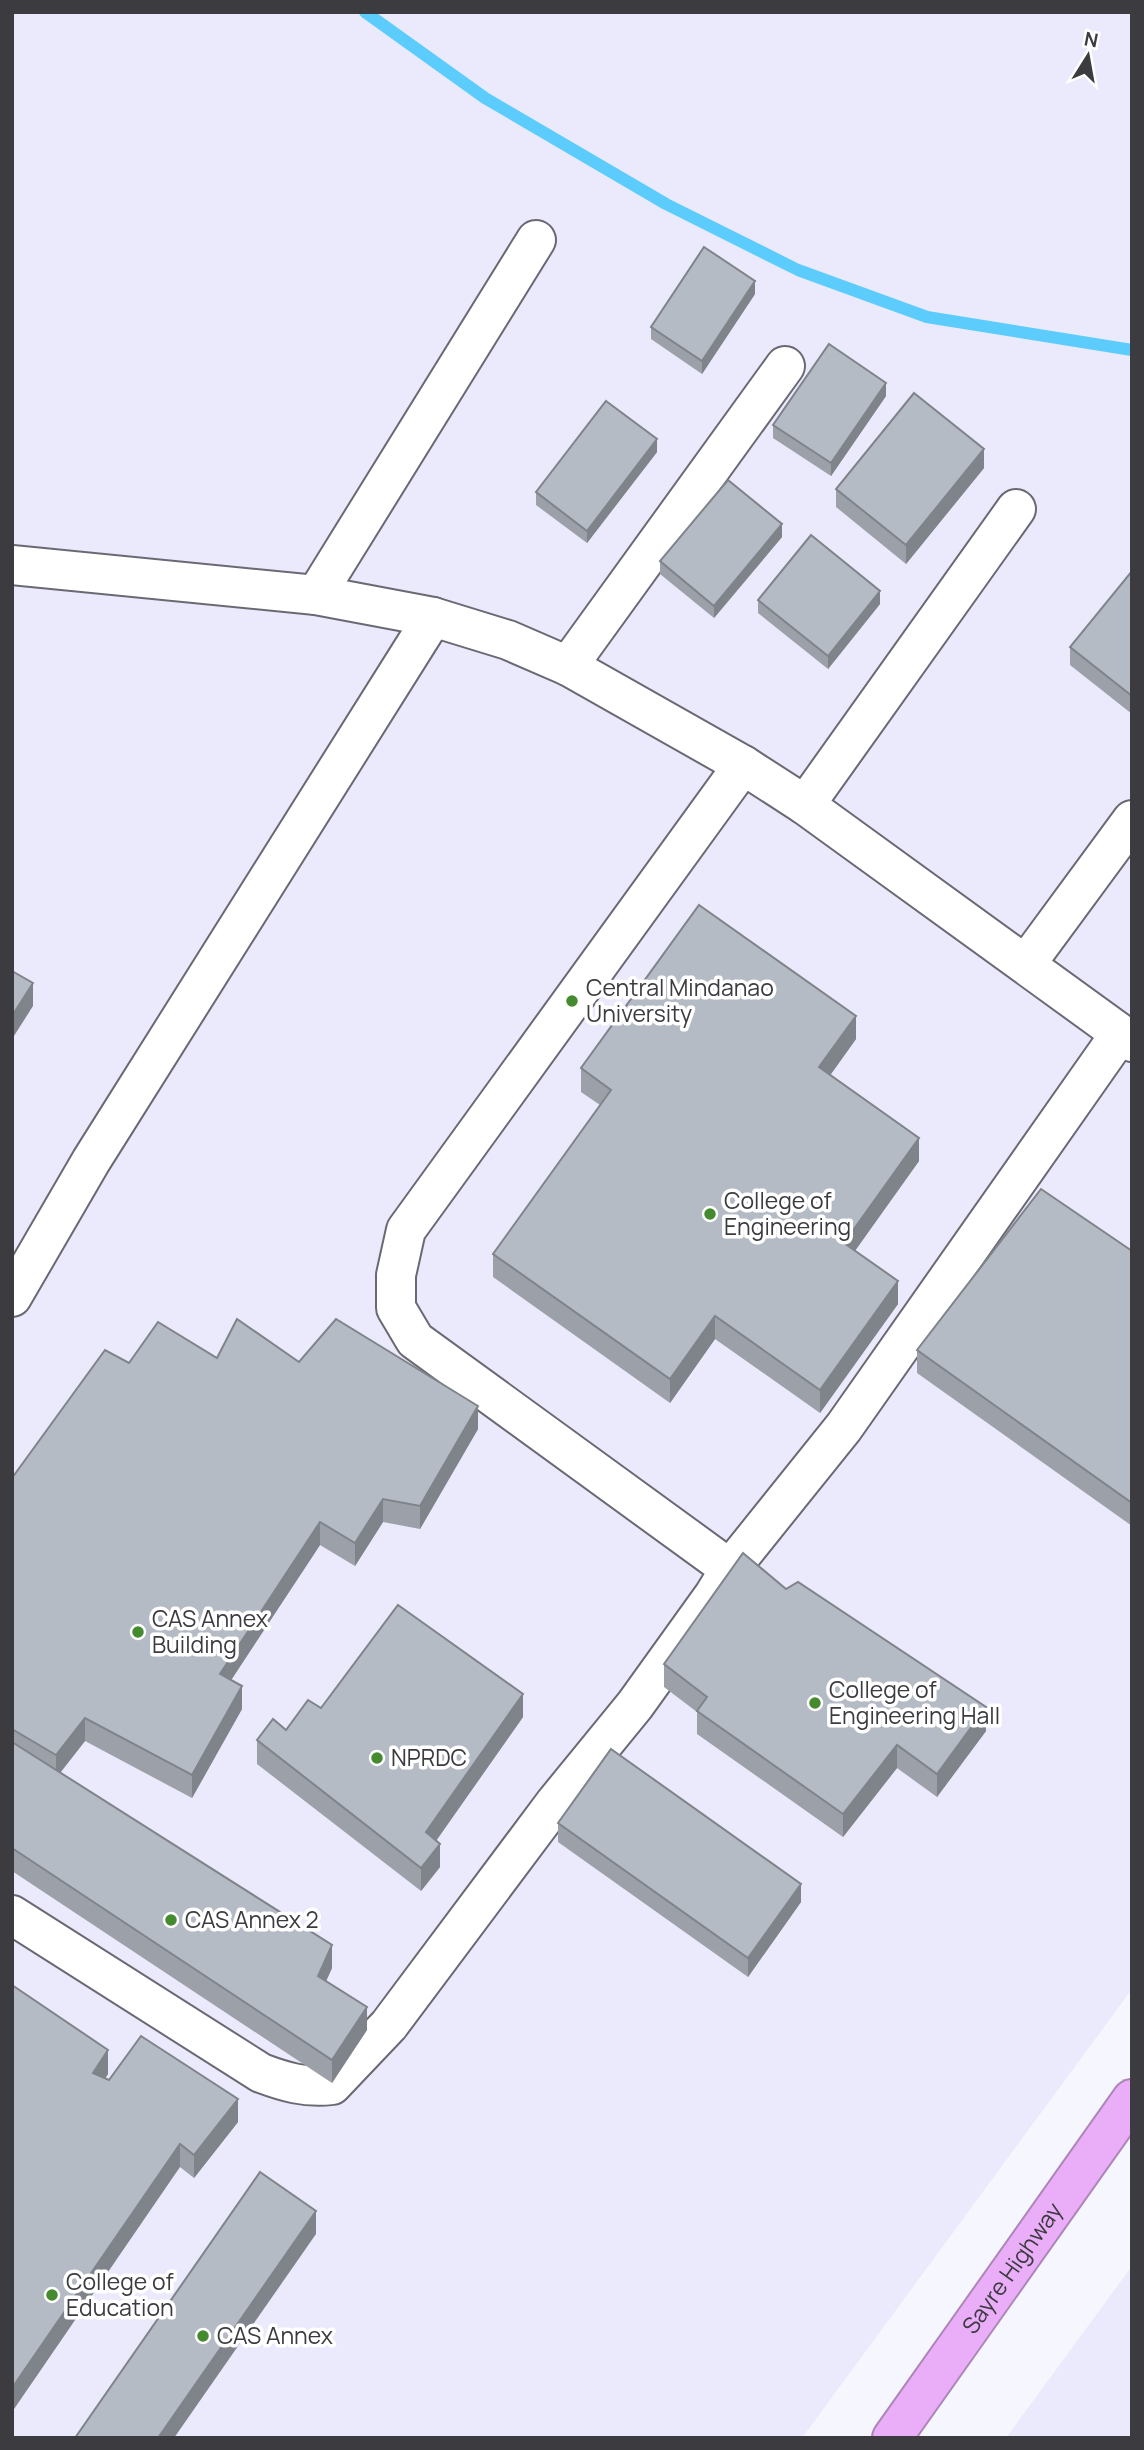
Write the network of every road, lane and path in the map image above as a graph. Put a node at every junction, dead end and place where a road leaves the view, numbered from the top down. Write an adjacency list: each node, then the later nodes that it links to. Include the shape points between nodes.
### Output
1 (536, 240): 5 (lane)
2 (785, 366): 7 (lane)
3 (1016, 509): 9 (lane)
4 (12, 565): 5 (lane)
5 (316, 595): 6 (lane)
6 (433, 617): 7 (lane, via 508,640); 13 (lane, via 90,1161)
7 (568, 666): 8 (lane)
8 (743, 765): 9 (lane); 14 (lane, via 406,1230 396,1275 396,1308 415,1340)
9 (805, 805): 11 (lane)
10 (1132, 820): 11 (lane)
11 (1026, 964): 12 (lane)
12 (1126, 1038): 14 (lane, via 844,1427)
13 (12, 1297)
14 (730, 1569): 15 (lane, via 635,1705 555,1803 389,2025 332,2085 292,2084 261,2073)
15 (12, 1914)
16 (1132, 2099): 17 (highway, Sayre Highway)
17 (892, 2438)

